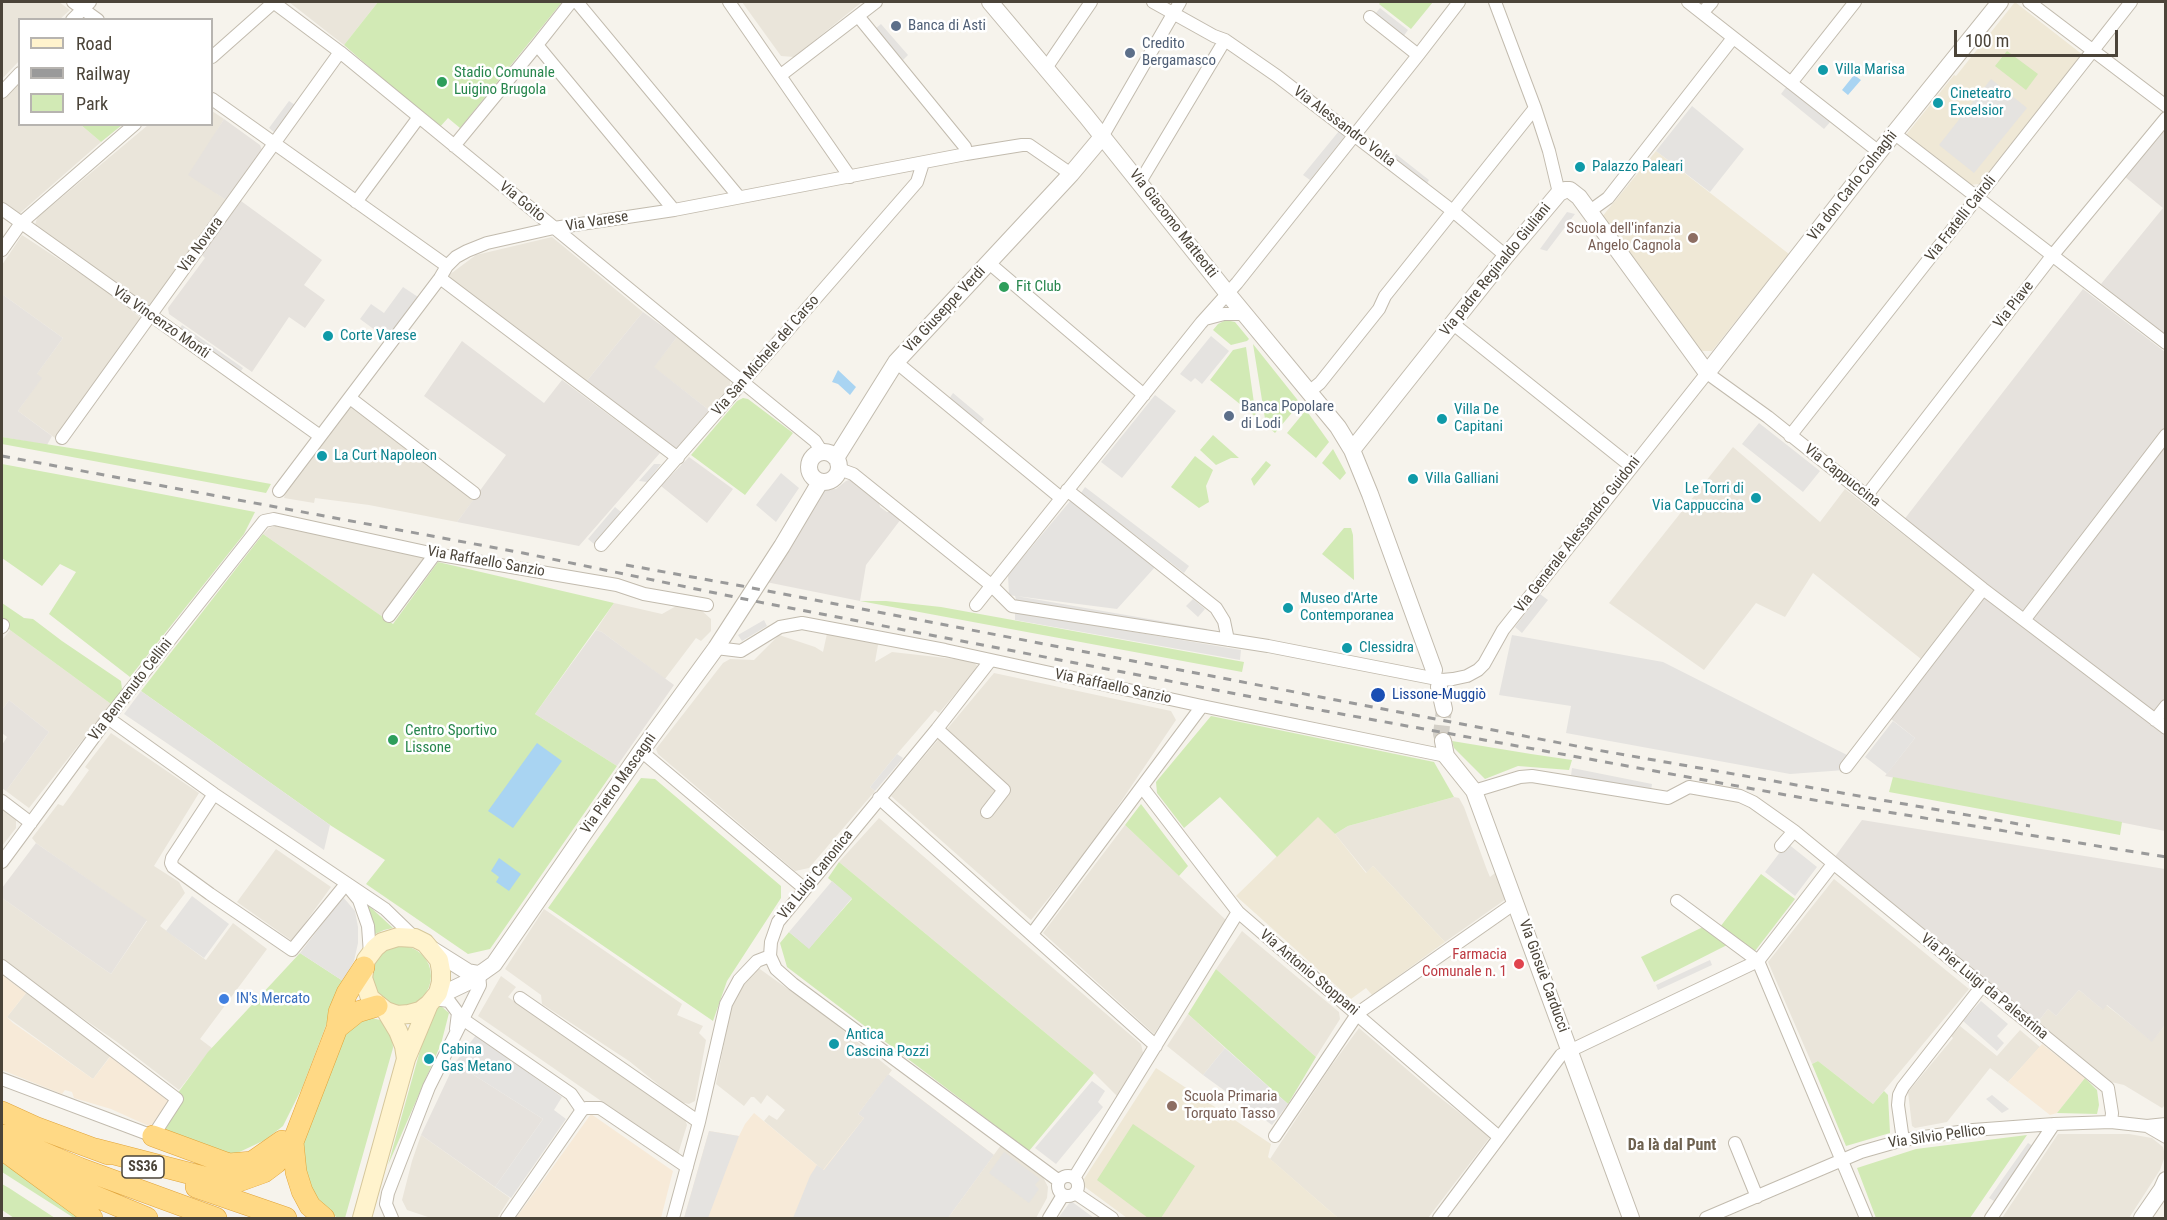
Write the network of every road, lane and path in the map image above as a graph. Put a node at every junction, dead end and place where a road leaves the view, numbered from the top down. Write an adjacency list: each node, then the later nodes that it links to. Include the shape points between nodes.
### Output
1 (273, 2): 29 (street, Via Goito); 31 (street)
2 (570, 2): 27 (street)
3 (577, 2): 55 (street)
4 (729, 2): 33 (street)
5 (876, 2): 21 (street)
6 (990, 2): 32 (street, Via Giacomo Matteotti)
7 (1091, 2): 32 (street)
8 (1153, 2): 19 (street, Via Alessandro Volta)
9 (1180, 2): 19 (street)
10 (1459, 2): 30 (street)
11 (1495, 2): 39 (street, Via padre Reginaldo Giuliani)
12 (1688, 2): 20 (street)
13 (1712, 2): 20 (street)
14 (1855, 2): 35 (street)
15 (2001, 2): 44 (street, Via don Carlo Colnaghi)
16 (2029, 2): 28 (street)
17 (2131, 2): 28 (street, Via Fratelli Cairoli)
18 (82, 4): 23 (street); 24 (street)
19 (1173, 13): 26 (street, Via Alessandro Volta); 45 (street)
20 (1702, 13): 25 (street)
21 (858, 16): 33 (street); 49 (street, via 965,147)
22 (1370, 17): 30 (street)
23 (73, 18)
24 (96, 18)
25 (1733, 38): 35 (street); 60 (street, via 1608,198)
26 (1225, 40): 43 (street, Via Alessandro Volta); 53 (street)
27 (537, 45): 47 (street); 59 (street)
28 (2094, 51): 38 (street); 56 (street, Via Fratelli Cairoli)
29 (340, 52): 40 (street, Via Goito); 46 (street, Via Novara)
30 (1418, 55): 43 (street)
31 (213, 56)
32 (1046, 68): 45 (street, Via Giacomo Matteotti)
33 (781, 75): 52 (street)
34 (18, 76): 36 (street)
35 (1791, 83): 48 (street)
36 (2, 92)
37 (213, 100): 46 (street)
38 (2166, 106)
39 (1535, 108): 54 (street, Via padre Reginaldo Giuliani); 61 (street)
40 (419, 117): 47 (street, Via Goito); 57 (street)
41 (2166, 118): 66 (street, Via Piave)
42 (133, 126): 62 (street)
43 (1354, 134): 61 (street, Via Alessandro Volta); 70 (street)
44 (1895, 134): 48 (street, Via don Carlo Colnaghi); 56 (street)
45 (1102, 136): 51 (street, Via Giuseppe Verdi); 53 (street, Via Giacomo Matteotti)
46 (275, 143): 57 (street); 72 (street, Via Novara)
47 (454, 146): 63 (street, Via Goito)
48 (1879, 152): 77 (street, Via don Carlo Colnaghi)
49 (966, 154): 50 (street, Via Varese); 51 (street, Via Varese, via 1029,146)
50 (923, 163): 52 (street, Via Varese); 78 (street, Via San Michele del Carso, via 917,182)
51 (1071, 174): 67 (street, Via Giuseppe Verdi)
52 (850, 177): 55 (street, Via Varese)
53 (1140, 182): 70 (street, Via Giacomo Matteotti)
54 (1559, 193): 60 (street, Via Cappuccina, via 1570,190); 65 (street, Via padre Reginaldo Giuliani)
55 (739, 197): 59 (street, Via Varese)
56 (1978, 197): 66 (street); 84 (street, Via Fratelli Cairoli)
57 (356, 202): 68 (street)
58 (2, 209): 62 (street, Via Vincenzo Monti)
59 (674, 210): 63 (street, Via Varese)
60 (1590, 211): 77 (street, Via Cappuccina)
61 (1454, 212): 65 (street, Via Alessandro Volta); 79 (street)
62 (21, 223): 64 (street); 72 (street, Via Vincenzo Monti)
63 (554, 228): 68 (street, Via Varese, via 487,243 456,257); 78 (street, Via Goito)
64 (2, 250)
65 (1506, 256): 74 (street, Via padre Reginaldo Giuliani)
66 (2052, 256): 75 (street); 94 (street, Via Piave)
67 (989, 263): 76 (street, Via Giuseppe Verdi); 80 (street)
68 (447, 266): 69 (street, Via Varese)
69 (440, 278): 81 (street, Via Varese); 87 (street)
70 (1228, 294): 71 (street, Via Giacomo Matteotti); 73 (street)
71 (1245, 314): 73 (street); 79 (street, Via Giacomo Matteotti)
72 (151, 316): 83 (street, Via Vincenzo Monti); 85 (street, Via Novara)
73 (1205, 319): 80 (street)
74 (1452, 324): 86 (street, Via padre Reginaldo Giuliani); 89 (street)
75 (2166, 344)
76 (896, 363): 88 (street, Via Giuseppe Verdi); 93 (street)
77 (1707, 373): 84 (street, Via Cappuccina); 89 (street, Via Generale Alessandro Guidoni)
78 (742, 382): 87 (street, Via San Michele del Carso); 88 (street, Via Goito, via 815,441)
79 (1309, 392): 86 (street, Via Giacomo Matteotti)
80 (1144, 394): 93 (street)
81 (350, 398): 83 (street, Via Varese); 92 (street)
82 (2166, 435): 103 (street)
83 (320, 436): 91 (street, Via Varese)
84 (1790, 436): 94 (street, Via Cappuccina)
85 (62, 438)
86 (1352, 450): 107 (street)
87 (678, 458): 96 (street, Via San Michele del Carso)
88 (832, 460): 90 (street, Via Giuseppe Verdi, via 832,480); 90 (street, Via Giuseppe Verdi, via 814,456 810,473); 98 (street, Via Goito)
89 (1632, 467): 107 (street, Via Generale Alessandro Guidoni, via 1503,630 1485,664 1467,676)
90 (820, 482): 105 (street, Via Giuseppe Verdi)
91 (279, 490)
92 (474, 493)
93 (1064, 494): 98 (street); 104 (street, via 1216,608)
94 (1867, 495): 99 (street, Via Cappuccina)
95 (264, 521): 97 (street, Via Raffaello Sanzio, via 274,519); 111 (street, Via Benvenuto Cellini)
96 (601, 545)
97 (435, 554): 101 (street, Via Raffaello Sanzio, via 618,585 644,594); 102 (street)
98 (991, 585): 100 (street); 104 (street, Via Goito, via 1012,606)
99 (1983, 589): 103 (street, Via Cappuccina); 117 (street)
100 (976, 604)
101 (707, 605)
102 (389, 616)
103 (2025, 619): 112 (street, Via Cappuccina)
104 (1228, 640): 107 (street, Via Goito)
105 (716, 648): 106 (street, Via Raffaello Sanzio, via 741,651 780,627 802,623); 116 (street, Via Pietro Mascagni)
106 (990, 661): 108 (street, Via Raffaello Sanzio); 114 (street, Via Luigi Canonica)
107 (1438, 679): 110 (street)
108 (1202, 706): 115 (street, Via Raffaello Sanzio); 118 (street)
109 (2166, 706): 112 (street)
110 (1444, 709)
111 (108, 718): 120 (street); 124 (street, Via Benvenuto Cellini)
112 (2155, 720): 113 (street, Via Cappuccina)
113 (2166, 728)
114 (937, 729): 121 (street, Via Luigi Canonica); 123 (street, via 1004,790)
115 (1444, 748): 119 (street, Via Giosuè Carducci)
116 (641, 751): 130 (street); 141 (street, Via Pietro Mascagni, via 494,964)
117 (1846, 767)
118 (1142, 787): 133 (street, Via Antonio Stoppani); 134 (street)
119 (1474, 791): 125 (street, Via Pier Luigi da Palestrina, via 1532,776 1668,798 1689,787 1753,801); 132 (street, Via Giosuè Carducci)
120 (214, 794): 129 (street); 129 (street, via 172,858 173,867 292,950)
121 (879, 798): 130 (street, Via Luigi Canonica); 134 (street)
122 (2, 801): 124 (street)
123 (987, 812)
124 (31, 823): 127 (street, Via Benvenuto Cellini)
125 (1794, 831): 126 (street); 128 (street, Via Pier Luigi da Palestrina)
126 (1781, 846)
127 (2, 862)
128 (1833, 864): 139 (street); 142 (street, Via Pier Luigi da Palestrina)
129 (346, 884): 135 (street, via 385,909); 138 (street, via 359,900 368,926)
130 (805, 890): 137 (street, Via Luigi Canonica, via 778,922)
131 (1677, 901): 139 (street)
132 (1515, 903): 146 (street); 151 (street, Via Giosuè Carducci)
133 (1238, 912): 146 (street, Via Antonio Stoppani); 150 (street)
134 (1032, 934): 150 (street)
135 (415, 938): 136 (main road); 138 (main road, via 390,939 375,948)
136 (433, 950): 141 (street, via 468,972); 143 (main road, via 441,971)
137 (770, 956): 156 (street, via 757,961 739,980 726,1004); 175 (street, via 776,969 793,984)
138 (367, 961): 145 (main road, via 365,988); 148 (highway, via 347,993)
139 (1758, 961): 151 (street); 171 (street)
140 (2, 966): 163 (street, via 177,1097)
141 (479, 974): 143 (street, Via Pietro Mascagni); 147 (street, via 480,985)
142 (1982, 986): 157 (street, Via Pier Luigi da Palestrina, via 2108,1088); 167 (street, via 1903,1087 1898,1105)
143 (434, 998): 145 (main road, Via Pietro Mascagni, via 420,1011 409,1014); 149 (street, via 449,1001 458,1013); 152 (main road)
144 (520, 998): 156 (street)
145 (382, 1009): 148 (highway, via 357,1012); 152 (main road, via 404,1046)
146 (1358, 1013): 164 (street); 165 (street, Via Antonio Stoppani)
147 (464, 1020): 149 (street); 154 (street, via 571,1094)
148 (337, 1028): 161 (highway)
149 (456, 1034): 179 (street, via 429,1087 388,1193 386,1204)
150 (1156, 1046): 174 (street)
151 (1570, 1052): 165 (street, via 1562,1055); 191 (street, Via Giosuè Carducci)
152 (406, 1059): 185 (main road)
153 (2, 1079): 163 (street)
154 (582, 1110): 172 (street, via 600,1108); 186 (street)
155 (2, 1112): 170 (highway, SS36)
156 (699, 1122): 172 (street)
157 (2111, 1122): 158 (street, Via Silvio Pellico); 160 (street, Via Silvio Pellico)
158 (2054, 1124): 167 (street, Via Silvio Pellico); 194 (street)
159 (2166, 1124): 160 (street, Via Silvio Pellico)
160 (2147, 1126): 166 (street, Via Silvio Pellico)
161 (297, 1134): 163 (highway, via 252,1162 240,1164 213,1159); 170 (highway, via 276,1163 238,1181 219,1181); 184 (highway, via 296,1172 302,1191 310,1206)
162 (2, 1135): 182 (highway, SS36)
163 (153, 1136)
164 (1275, 1136)
165 (1499, 1137): 190 (street)
166 (2166, 1137)
167 (1903, 1140): 171 (street, Via Silvio Pellico)
168 (1735, 1143): 178 (street)
169 (2, 1149): 173 (highway)
170 (95, 1149): 183 (highway, SS36)
171 (1843, 1160): 178 (street, Via Silvio Pellico); 193 (street)
172 (687, 1167): 187 (street)
173 (32, 1170): 180 (highway); 181 (highway)
174 (1074, 1178): 175 (street, via 1067,1176); 177 (street, via 1078,1185)
175 (1059, 1181): 177 (street, via 1058,1189)
176 (2165, 1187): 195 (street)
177 (1069, 1194): 188 (street); 189 (street)
178 (1757, 1197): 192 (street, Via Silvio Pellico)
179 (391, 1217)
180 (92, 1218)
181 (147, 1218)
182 (216, 1218)
183 (286, 1218)
184 (324, 1218)
185 (362, 1218)
186 (507, 1218)
187 (673, 1218)
188 (1049, 1218)
189 (1112, 1218)
190 (1439, 1218)
191 (1631, 1218)
192 (1706, 1218)
193 (1866, 1218)
194 (1991, 1218)
195 (2142, 1218)

